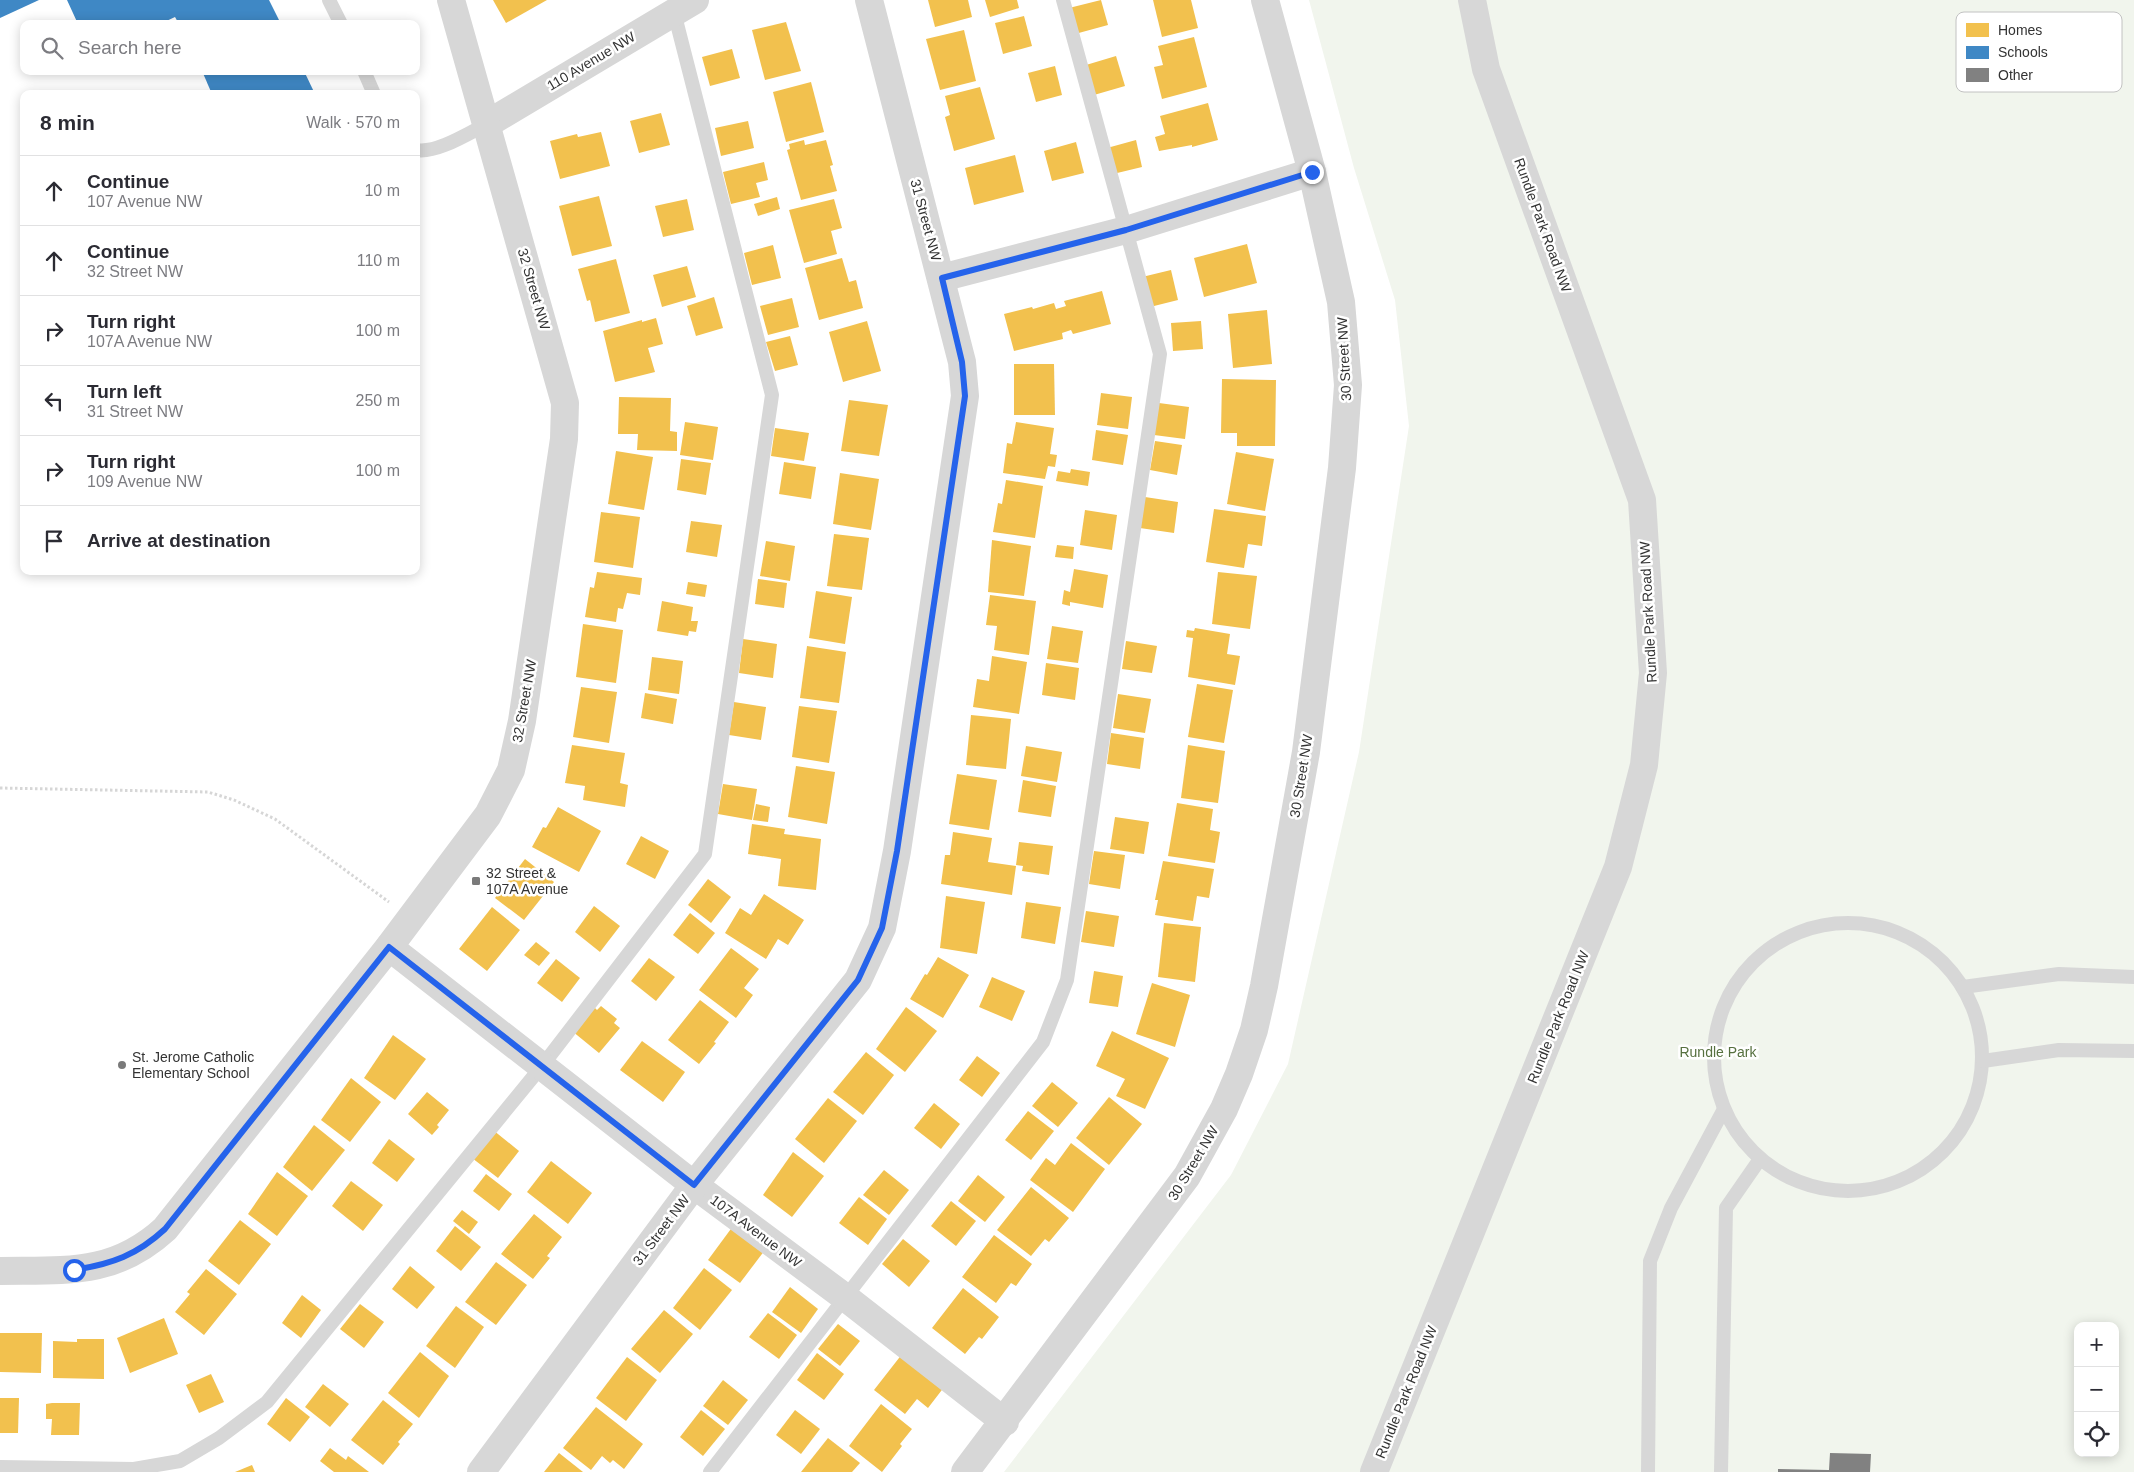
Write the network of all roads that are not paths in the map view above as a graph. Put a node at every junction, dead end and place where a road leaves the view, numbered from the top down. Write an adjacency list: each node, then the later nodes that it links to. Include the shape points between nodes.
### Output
1 (329, 0): 8 (lane)
2 (451, 0): 11 (street, 32 Street NW)
3 (870, 0): 15 (street, 31 Street NW)
4 (1063, 0): 14 (lane)
5 (1265, 0): 13 (street, 30 Street NW)
6 (1472, 0): 32 (street, Rundle Park Road NW, via 1486,69 1642,500 1653,673 1644,765 1618,867)
7 (685, 6): 11 (street, 110 Avenue NW); 21 (lane, via 772,395 705,854)
8 (338, 20)
9 (366, 75): 10 (lane)
10 (372, 90)
11 (487, 124): 12 (lane, via 450,142); 16 (street, 32 Street NW, via 566,403 564,439 522,721 511,770 488,815)
12 (420, 151)
13 (1312, 172): 14 (street); 27 (street, 30 Street NW, via 1341,302 1347,404 1342,468 1306,752 1254,1030 1224,1109 1187,1176)
14 (1126, 230): 15 (street); 26 (lane, via 1160,354 1067,980 1043,1042)
15 (942, 278): 24 (street, 31 Street NW, via 962,362 965,396 897,851 882,928 858,980)
16 (389, 947): 21 (street, 107A Avenue NW); 25 (street, 32 Street NW, via 165,1229 149,1244 101,1266 74,1270)
17 (2134, 977): 18 (lane, via 2058,974)
18 (1963, 986): 20 (lane, via 1975,1012); 22 (lane, via 1928,948 1903,934 1875,925 1829,924 1790,935 1749,965 1728,996 1717,1026 1714,1062)
19 (2134, 1051): 20 (lane, via 2059,1050)
20 (1983, 1061): 23 (lane, via 1969,1116 1957,1136 1942,1153 1904,1179 1881,1187 1853,1191 1812,1186 1788,1177)
21 (542, 1066): 24 (street, 107A Avenue NW); 28 (lane, via 267,1402 219,1438 180,1461 134,1469)
22 (1724, 1109): 23 (lane, via 1745,1143); 33 (lane, via 1671,1208 1650,1261)
23 (1760, 1159): 34 (lane, via 1726,1208)
24 (694, 1185): 26 (street, 107A Avenue NW); 29 (street, 31 Street NW)
25 (0, 1271)
26 (846, 1298): 27 (street, 107A Avenue NW); 30 (lane)
27 (1005, 1422): 31 (street, 30 Street NW)
28 (0, 1467)
29 (481, 1472)
30 (710, 1472)
31 (965, 1472)
32 (1374, 1472)
33 (1648, 1472)
34 (1721, 1472)

